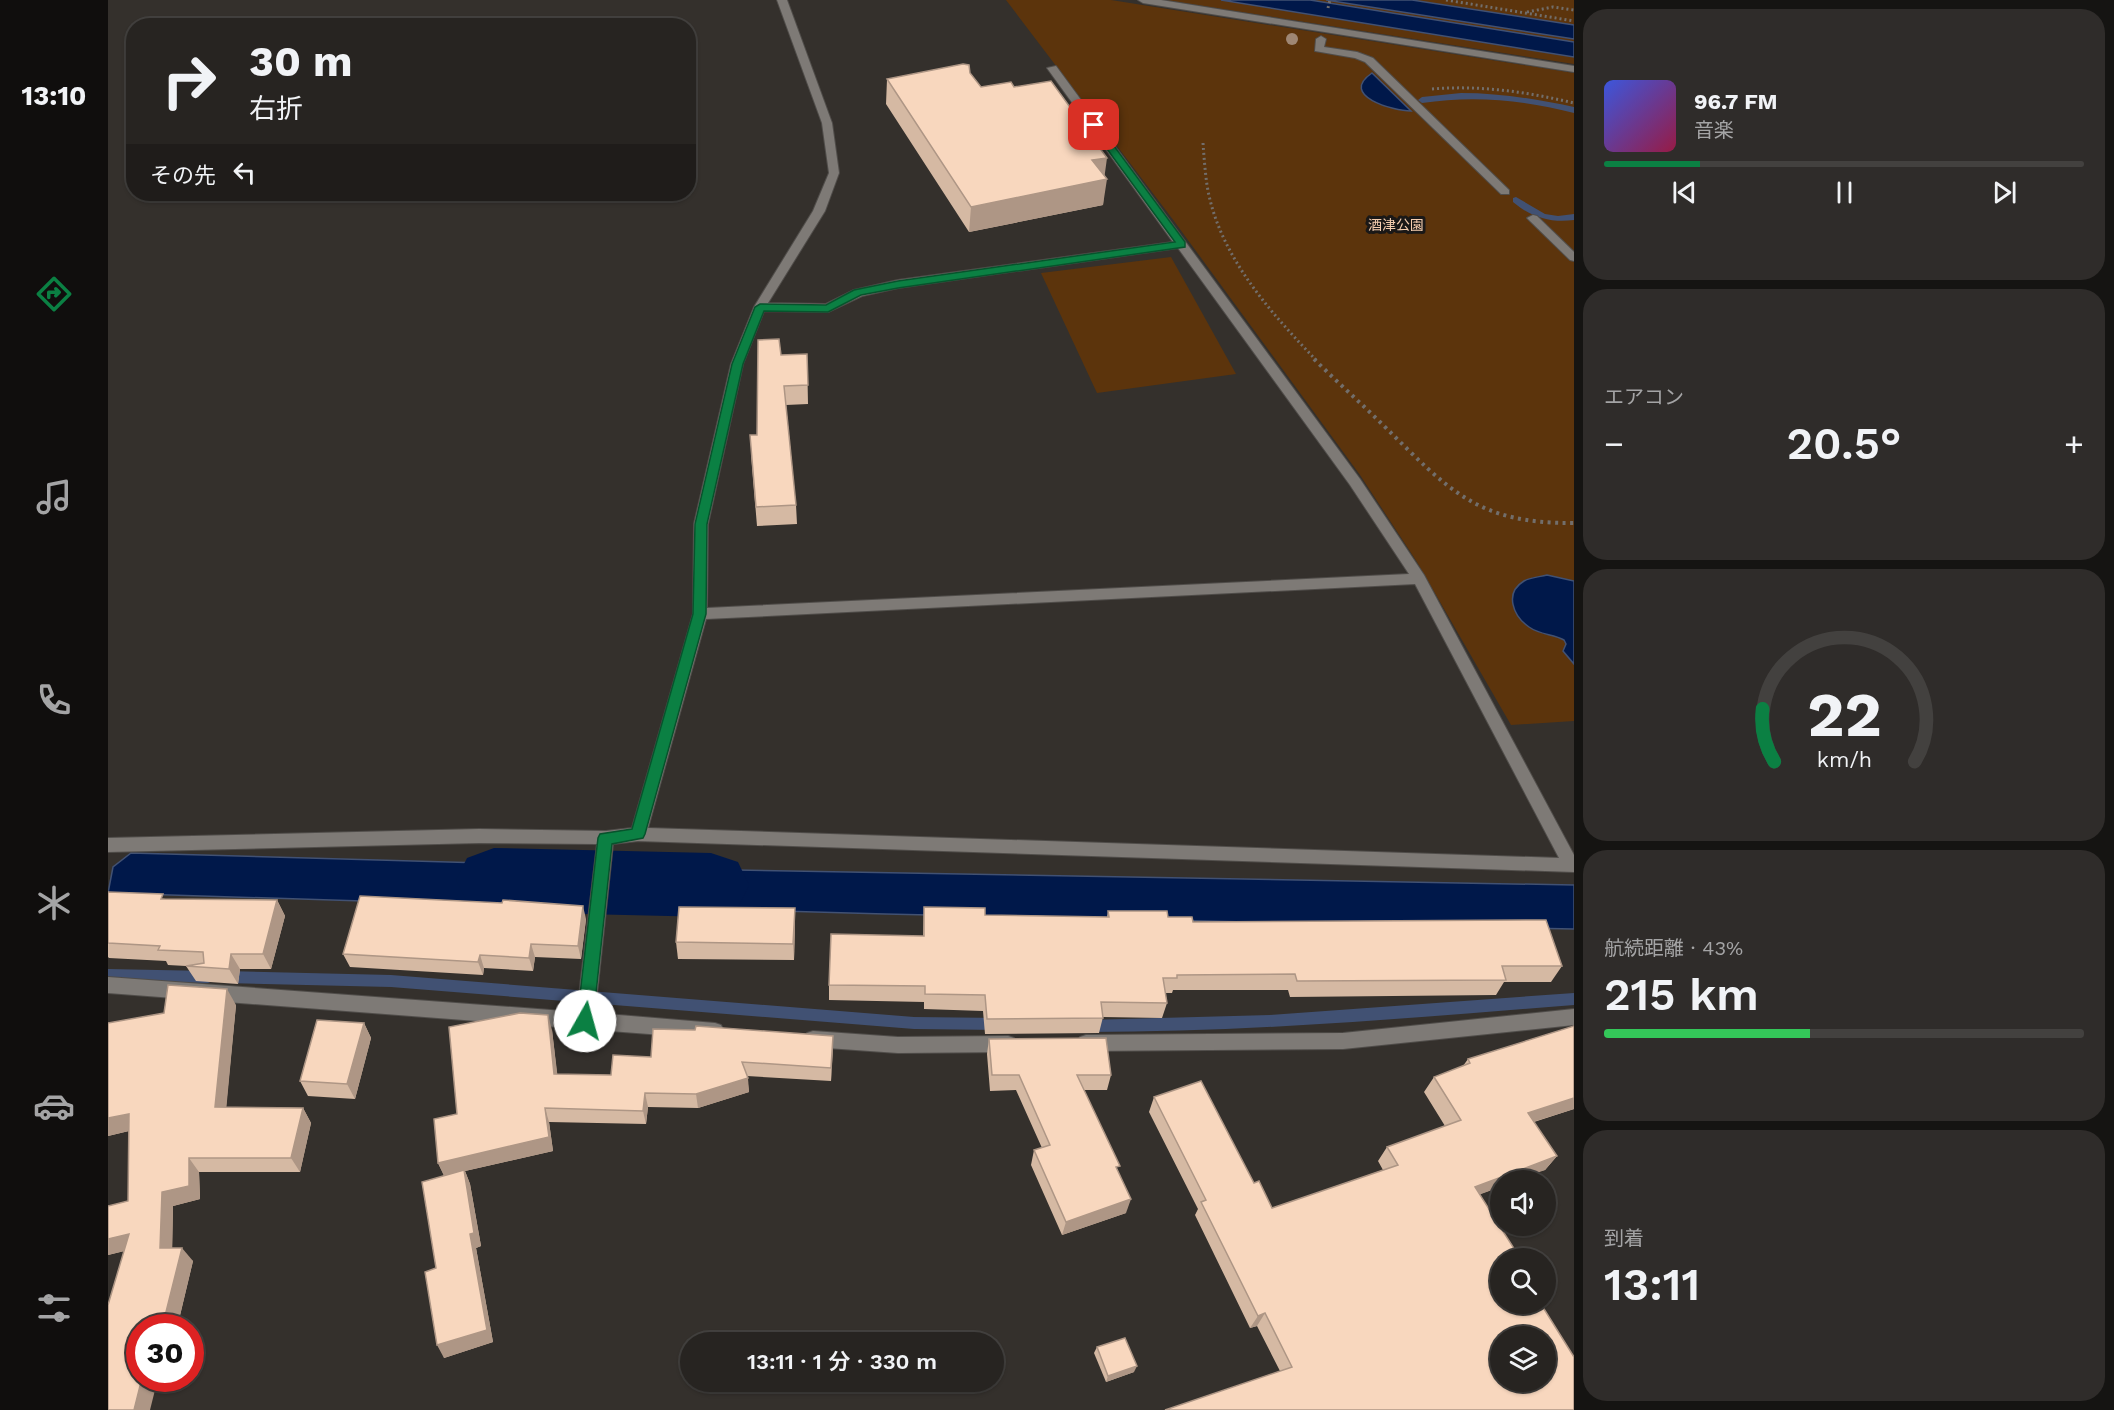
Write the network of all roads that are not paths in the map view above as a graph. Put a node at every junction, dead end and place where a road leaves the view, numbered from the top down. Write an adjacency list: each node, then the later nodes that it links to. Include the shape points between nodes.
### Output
1 (782, 0): 10 (street, via 827,123 834,174 819,211)
2 (1143, 0): 5 (street)
3 (1321, 39): 6 (street, via 1319,50 1363,57)
4 (1052, 68): 8 (street)
5 (1574, 69)
6 (1505, 192)
7 (1533, 218): 9 (street)
8 (1182, 244): 10 (street, via 898,284 858,293 828,308); 11 (street, via 1355,482)
9 (1574, 258)
10 (760, 307): 12 (street, via 737,364 701,524)
11 (1419, 579): 12 (street); 16 (street)
12 (700, 614): 13 (street)
13 (638, 834): 14 (street); 16 (street)
14 (606, 838): 15 (street, via 479,836); 19 (street)
15 (109, 847)
16 (1572, 866)
17 (108, 986): 19 (street)
18 (1574, 1017): 22 (street, via 1343,1041)
19 (585, 1021): 20 (street)
20 (736, 1033)
21 (794, 1037): 23 (street, via 898,1045)
22 (1074, 1043)
23 (1027, 1044)

